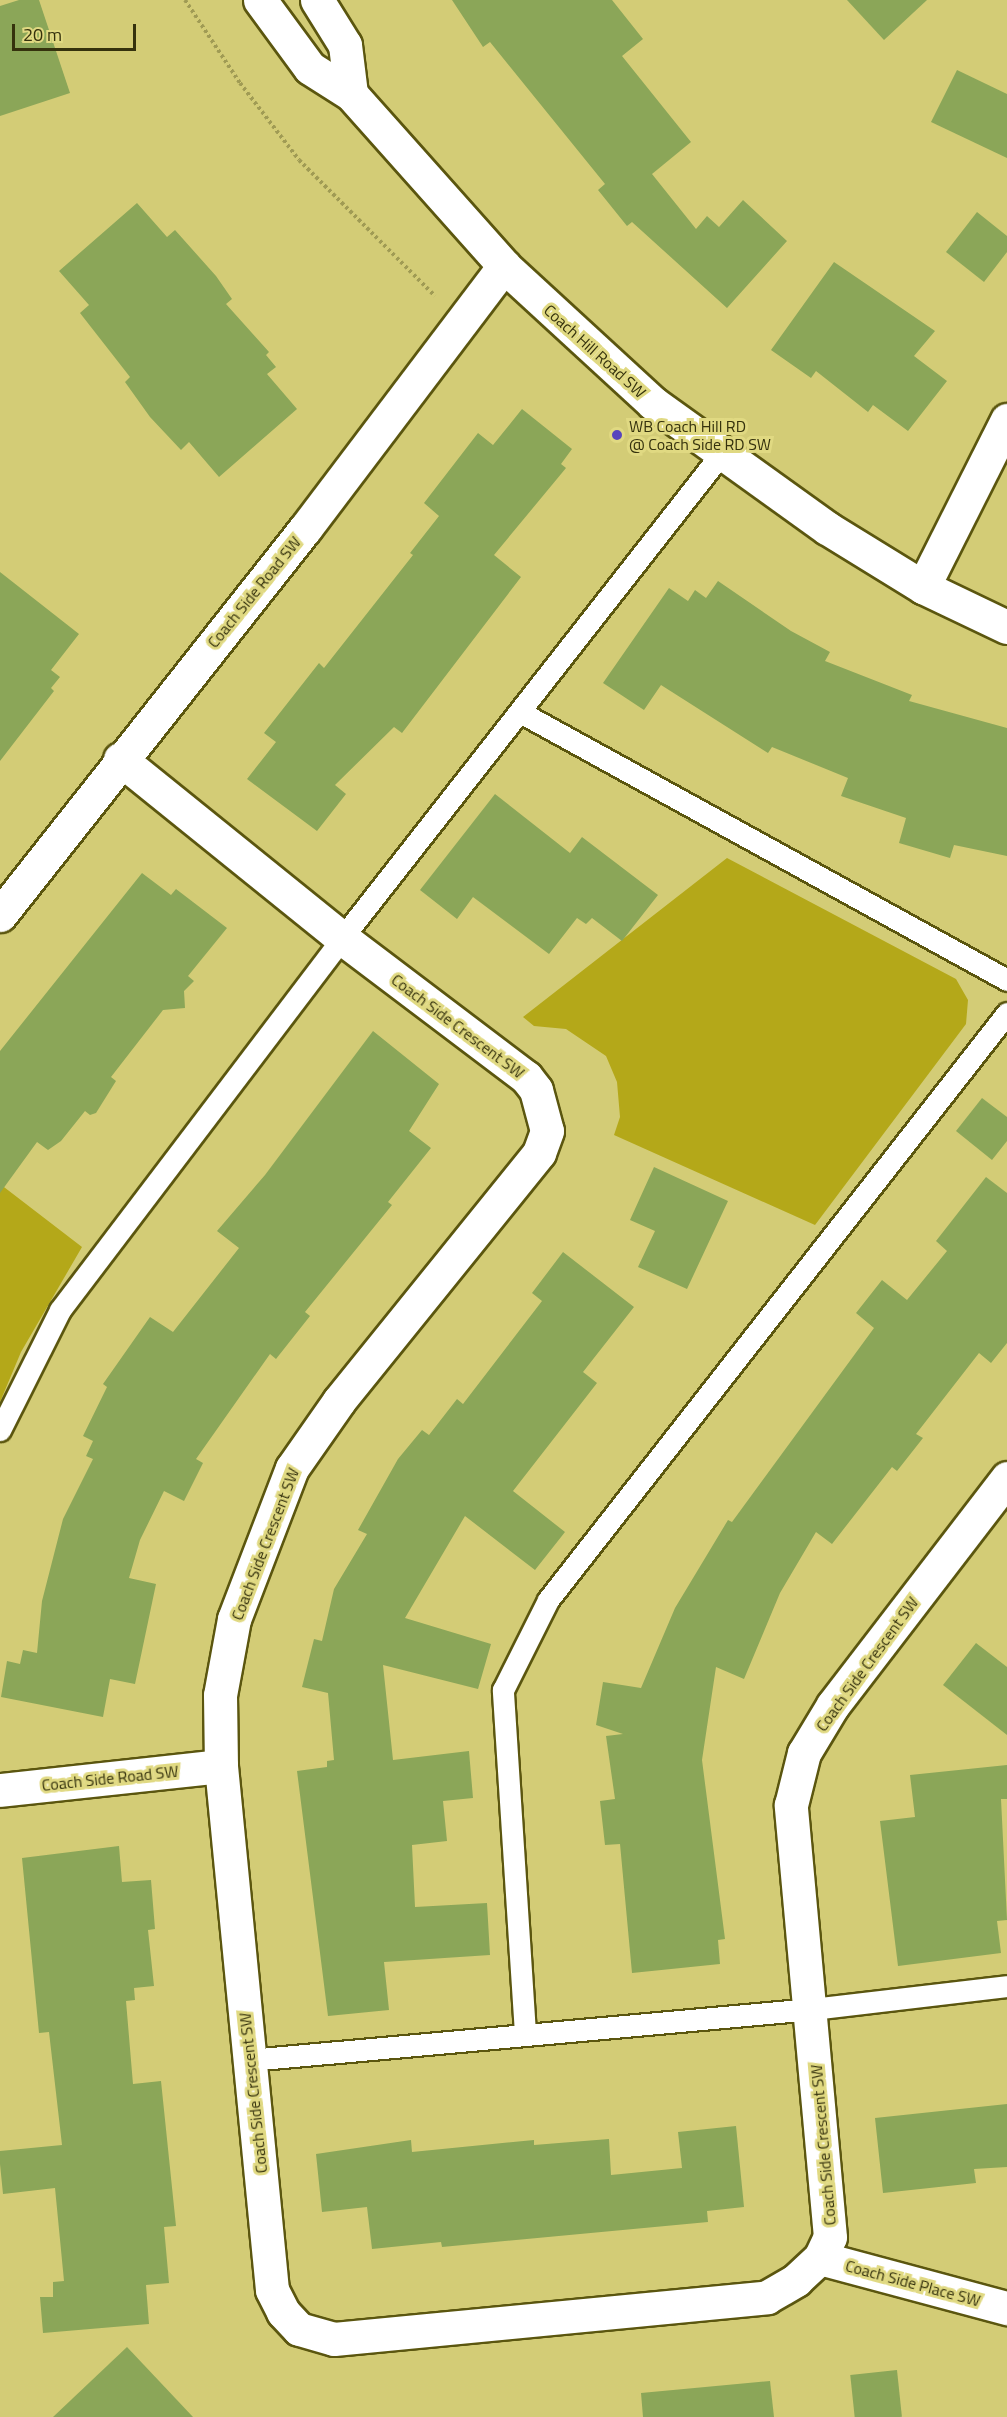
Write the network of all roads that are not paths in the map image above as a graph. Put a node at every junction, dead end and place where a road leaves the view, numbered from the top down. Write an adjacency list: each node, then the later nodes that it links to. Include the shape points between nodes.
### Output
1 (260, 0): 3 (street, Coach Hill Road SW, via 310,68)
2 (317, 0): 3 (street, via 345,45)
3 (351, 94): 4 (street, Coach Hill Road SW)
4 (504, 266): 6 (street, Coach Hill Road SW, via 653,403); 10 (street, Coach Side Road SW, via 305,529)
5 (1007, 420): 7 (street)
6 (721, 454): 7 (street, Coach Hill Road SW); 9 (lane)
7 (922, 588): 8 (street, Coach Hill Road SW)
8 (1007, 627)
9 (520, 712): 12 (lane); 13 (lane)
10 (120, 759): 11 (street, Coach Side Road SW); 12 (street, Coach Side Crescent SW)
11 (0, 915)
12 (342, 938): 15 (lane, via 60,1310); 17 (street, Coach Side Crescent SW, via 526,1077 536,1090 547,1131 539,1153 339,1401 292,1468 234,1619 220,1695)
13 (1007, 980)
14 (1007, 1012): 21 (lane, via 548,1600 503,1690)
15 (0, 1430)
16 (1007, 1478): 20 (street, Coach Side Crescent SW, via 833,1705 804,1753 791,1805)
17 (220, 1766): 18 (street, Coach Side Road SW); 22 (street, Coach Side Crescent SW)
18 (0, 1790)
19 (1007, 1986): 20 (lane)
20 (812, 2009): 21 (lane); 23 (street, Coach Side Crescent SW, via 830,2237)
21 (525, 2033): 22 (lane)
22 (250, 2060): 23 (street, Coach Side Crescent SW, via 272,2290 283,2312 299,2330 313,2336 334,2339 767,2297 796,2280)
23 (820, 2258): 24 (street, Coach Side Place SW)
24 (1007, 2308)

